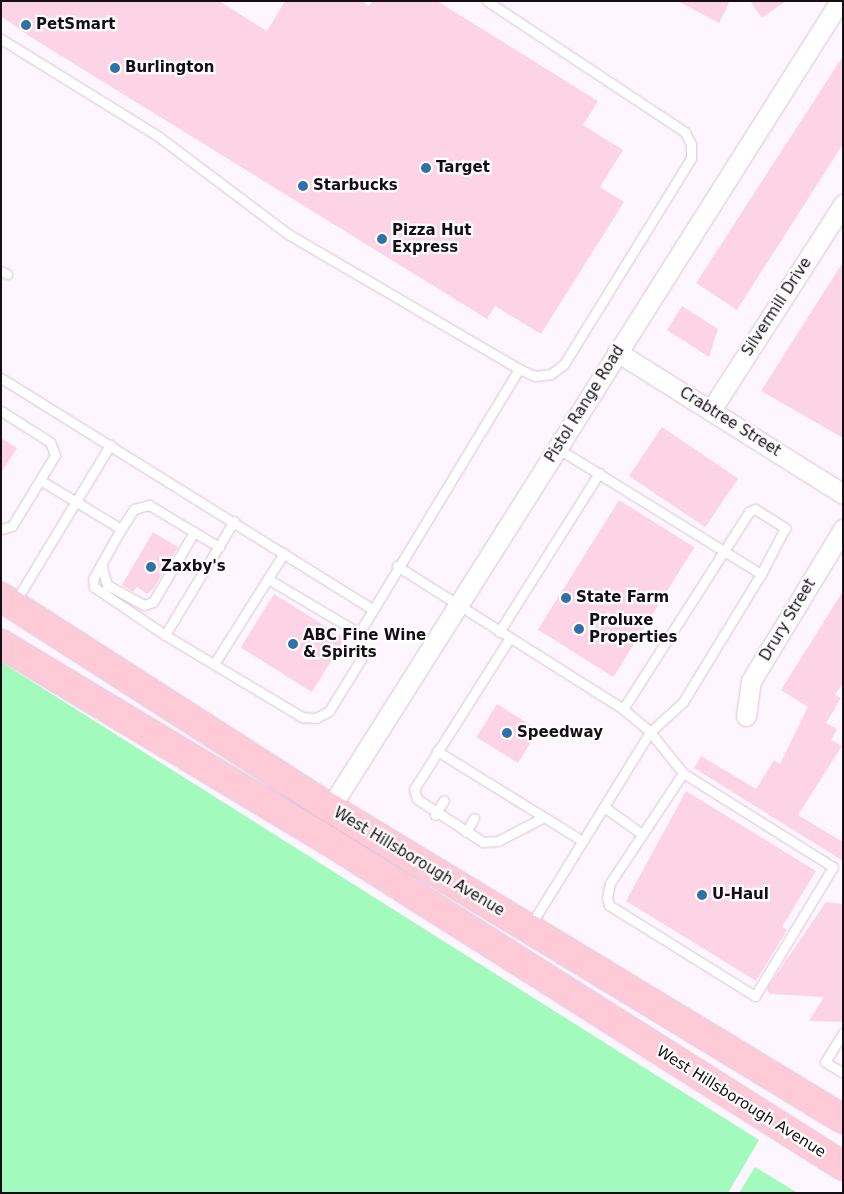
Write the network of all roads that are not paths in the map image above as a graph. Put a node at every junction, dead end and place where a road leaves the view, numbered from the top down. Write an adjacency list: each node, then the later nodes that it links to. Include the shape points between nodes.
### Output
1 (487, 1): 6 (lane, via 685,132 691,144 691,158 564,364 551,374 535,376)
2 (840, 1): 5 (street, Pistol Range Road)
3 (1, 39): 6 (lane, via 158,136 288,234)
4 (843, 204): 8 (street, Silvermill Drive)
5 (617, 352): 8 (street, Crabtree Street); 11 (street, Pistol Range Road)
6 (519, 369): 25 (lane)
7 (1, 378): 10 (lane)
8 (711, 410): 14 (street, Crabtree Street)
9 (1, 411): 13 (lane, via 54,447 55,455)
10 (110, 445): 15 (lane); 16 (lane)
11 (557, 448): 12 (lane); 29 (street, Pistol Range Road)
12 (599, 473): 22 (lane); 32 (lane)
13 (40, 480): 15 (lane); 18 (lane, via 12,526)
14 (843, 494)
15 (76, 501): 19 (lane); 28 (lane)
16 (234, 521): 21 (lane); 23 (lane)
17 (843, 528): 39 (street, Drury Street, via 751,681)
18 (1, 529)
19 (121, 529): 20 (lane, via 134,509 149,504); 24 (lane)
20 (194, 532): 21 (lane); 24 (lane, via 153,602 144,606 108,585)
21 (219, 547): 33 (lane)
22 (724, 551): 26 (lane); 26 (lane, via 749,512 763,511 780,521 784,536); 38 (lane)
23 (284, 553): 27 (lane); 30 (lane)
24 (101, 564): 33 (lane, via 93,579 99,594)
25 (397, 566): 29 (lane); 30 (lane)
26 (761, 574): 40 (lane, via 683,702)
27 (268, 579): 31 (lane); 37 (lane)
28 (7, 600): 45 (main road, West Hillsborough Avenue)
29 (458, 605): 32 (lane); 45 (street, Pistol Range Road)
30 (372, 609): 31 (lane)
31 (358, 632): 37 (lane, via 361,659 329,711 316,718 302,716)
32 (499, 632): 34 (lane)
33 (165, 635): 37 (lane)
34 (509, 639): 38 (lane); 41 (lane)
35 (1, 644): 36 (main road, West Hillsborough Avenue)
36 (33, 664): 45 (main road, via 84,676 294,803); 52 (main road, West Hillsborough Avenue)
37 (214, 664)
38 (623, 710): 40 (lane)
39 (746, 716)
40 (650, 732): 42 (lane); 44 (lane)
41 (437, 751): 46 (lane, via 414,790 417,799); 47 (lane, via 462,772)
42 (683, 773): 50 (lane); 50 (lane, via 832,867 756,996 609,905 610,883)
43 (444, 800): 46 (lane)
44 (604, 806): 50 (lane); 51 (lane)
45 (330, 808): 53 (main road, West Hillsborough Avenue)
46 (435, 815): 49 (lane)
47 (544, 817): 49 (lane, via 498,841 483,842); 51 (lane)
48 (474, 818): 49 (lane)
49 (466, 832)
50 (642, 834)
51 (581, 840): 53 (lane)
52 (329, 841): 54 (main road, via 333,834 343,835 559,969); 58 (main road, West Hillsborough Avenue)
53 (528, 928): 54 (main road, West Hillsborough Avenue)
54 (612, 979): 57 (main road, West Hillsborough Avenue)
55 (843, 1033): 56 (lane, via 825,1062)
56 (843, 1072)
57 (843, 1119)
58 (843, 1166)

